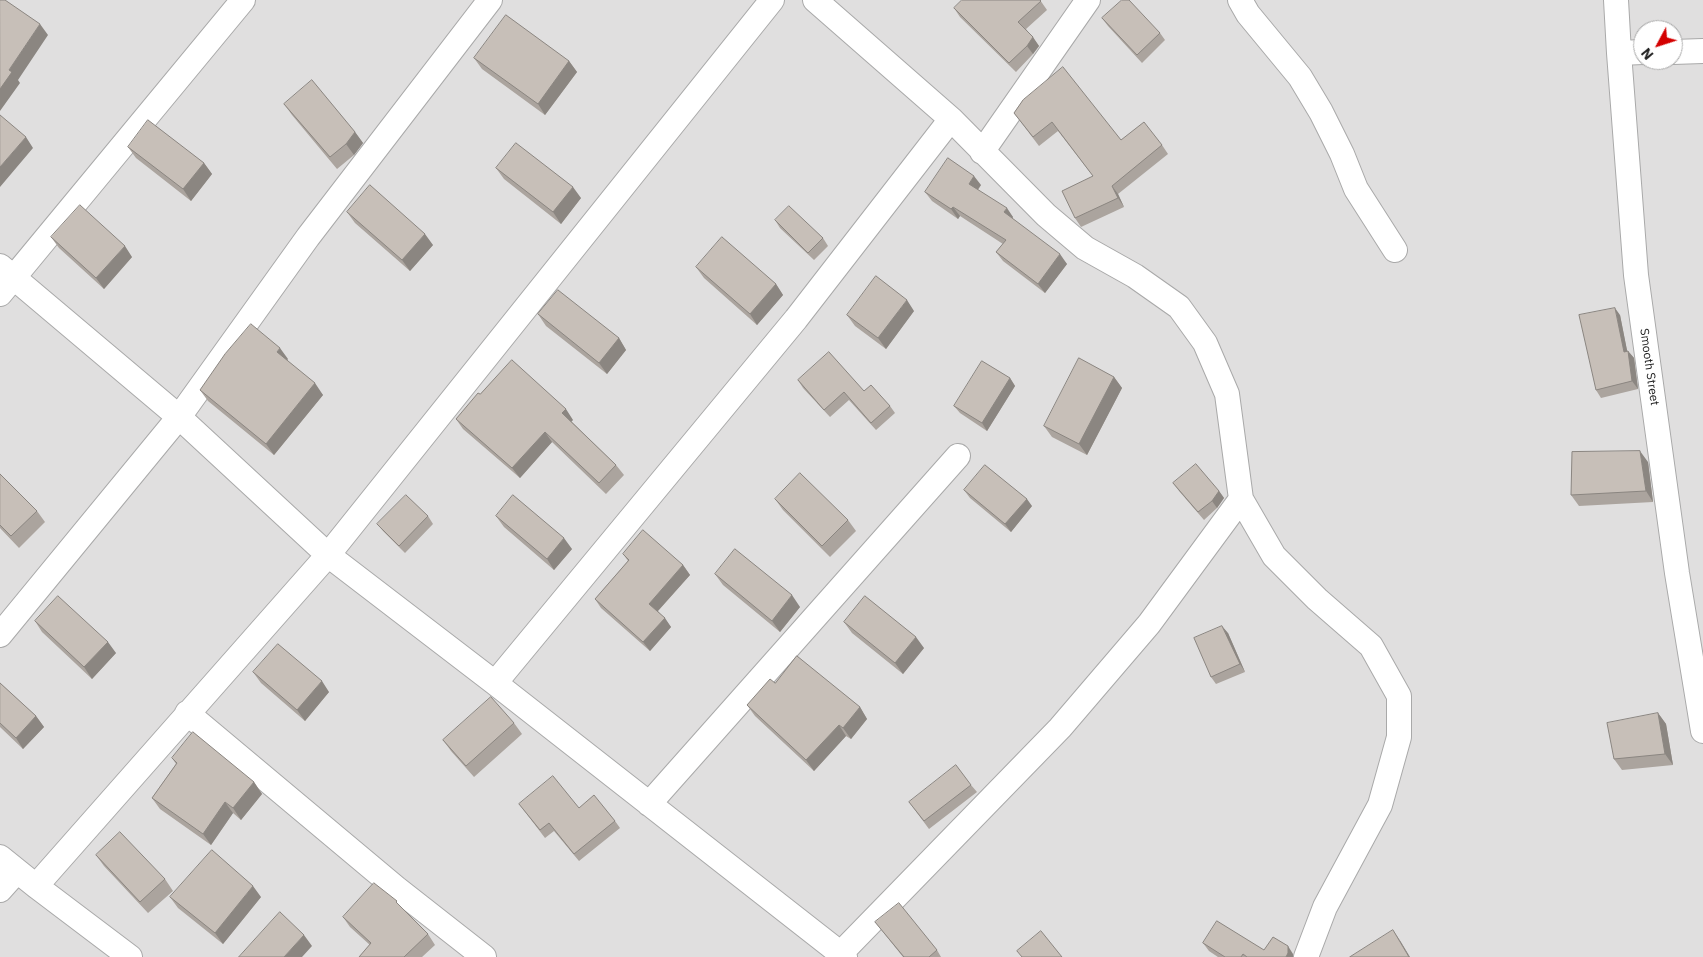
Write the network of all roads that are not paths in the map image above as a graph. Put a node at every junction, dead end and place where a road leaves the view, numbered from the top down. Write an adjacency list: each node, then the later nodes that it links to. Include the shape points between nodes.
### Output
1 (243, 0): 15 (street)
2 (490, 0): 16 (street, via 308,237)
3 (772, 0): 19 (street)
4 (815, 0): 12 (street)
5 (1088, 0): 13 (street)
6 (1240, 0): 14 (street, via 1300,77 1321,112 1356,189)
7 (1616, 0): 11 (street, Smooth Street)
8 (1703, 51): 10 (street)
9 (1633, 52): 11 (street)
10 (1683, 52)
11 (1619, 53): 23 (street, Smooth Street, via 1636,275 1677,573)
12 (951, 119): 13 (street); 21 (street, via 796,319)
13 (982, 152): 18 (street, via 1085,248 1135,276 1179,307 1205,343 1227,394)
14 (1395, 250)
15 (4, 279): 16 (street)
16 (179, 417): 19 (street); 20 (street)
17 (958, 456): 24 (street)
18 (1241, 499): 28 (street, via 1149,624 1060,728); 31 (street, via 1274,556 1371,646 1399,696 1400,737 1380,805 1325,906)
19 (328, 555): 21 (street); 22 (street)
20 (0, 635)
21 (495, 682): 24 (street)
22 (187, 714): 26 (street); 30 (street)
23 (1703, 731)
24 (648, 804): 28 (street)
25 (8, 864): 26 (street); 27 (street)
26 (36, 886): 29 (street)
27 (0, 890)
28 (842, 955)
29 (130, 957)
30 (484, 957)
31 (1306, 957)

